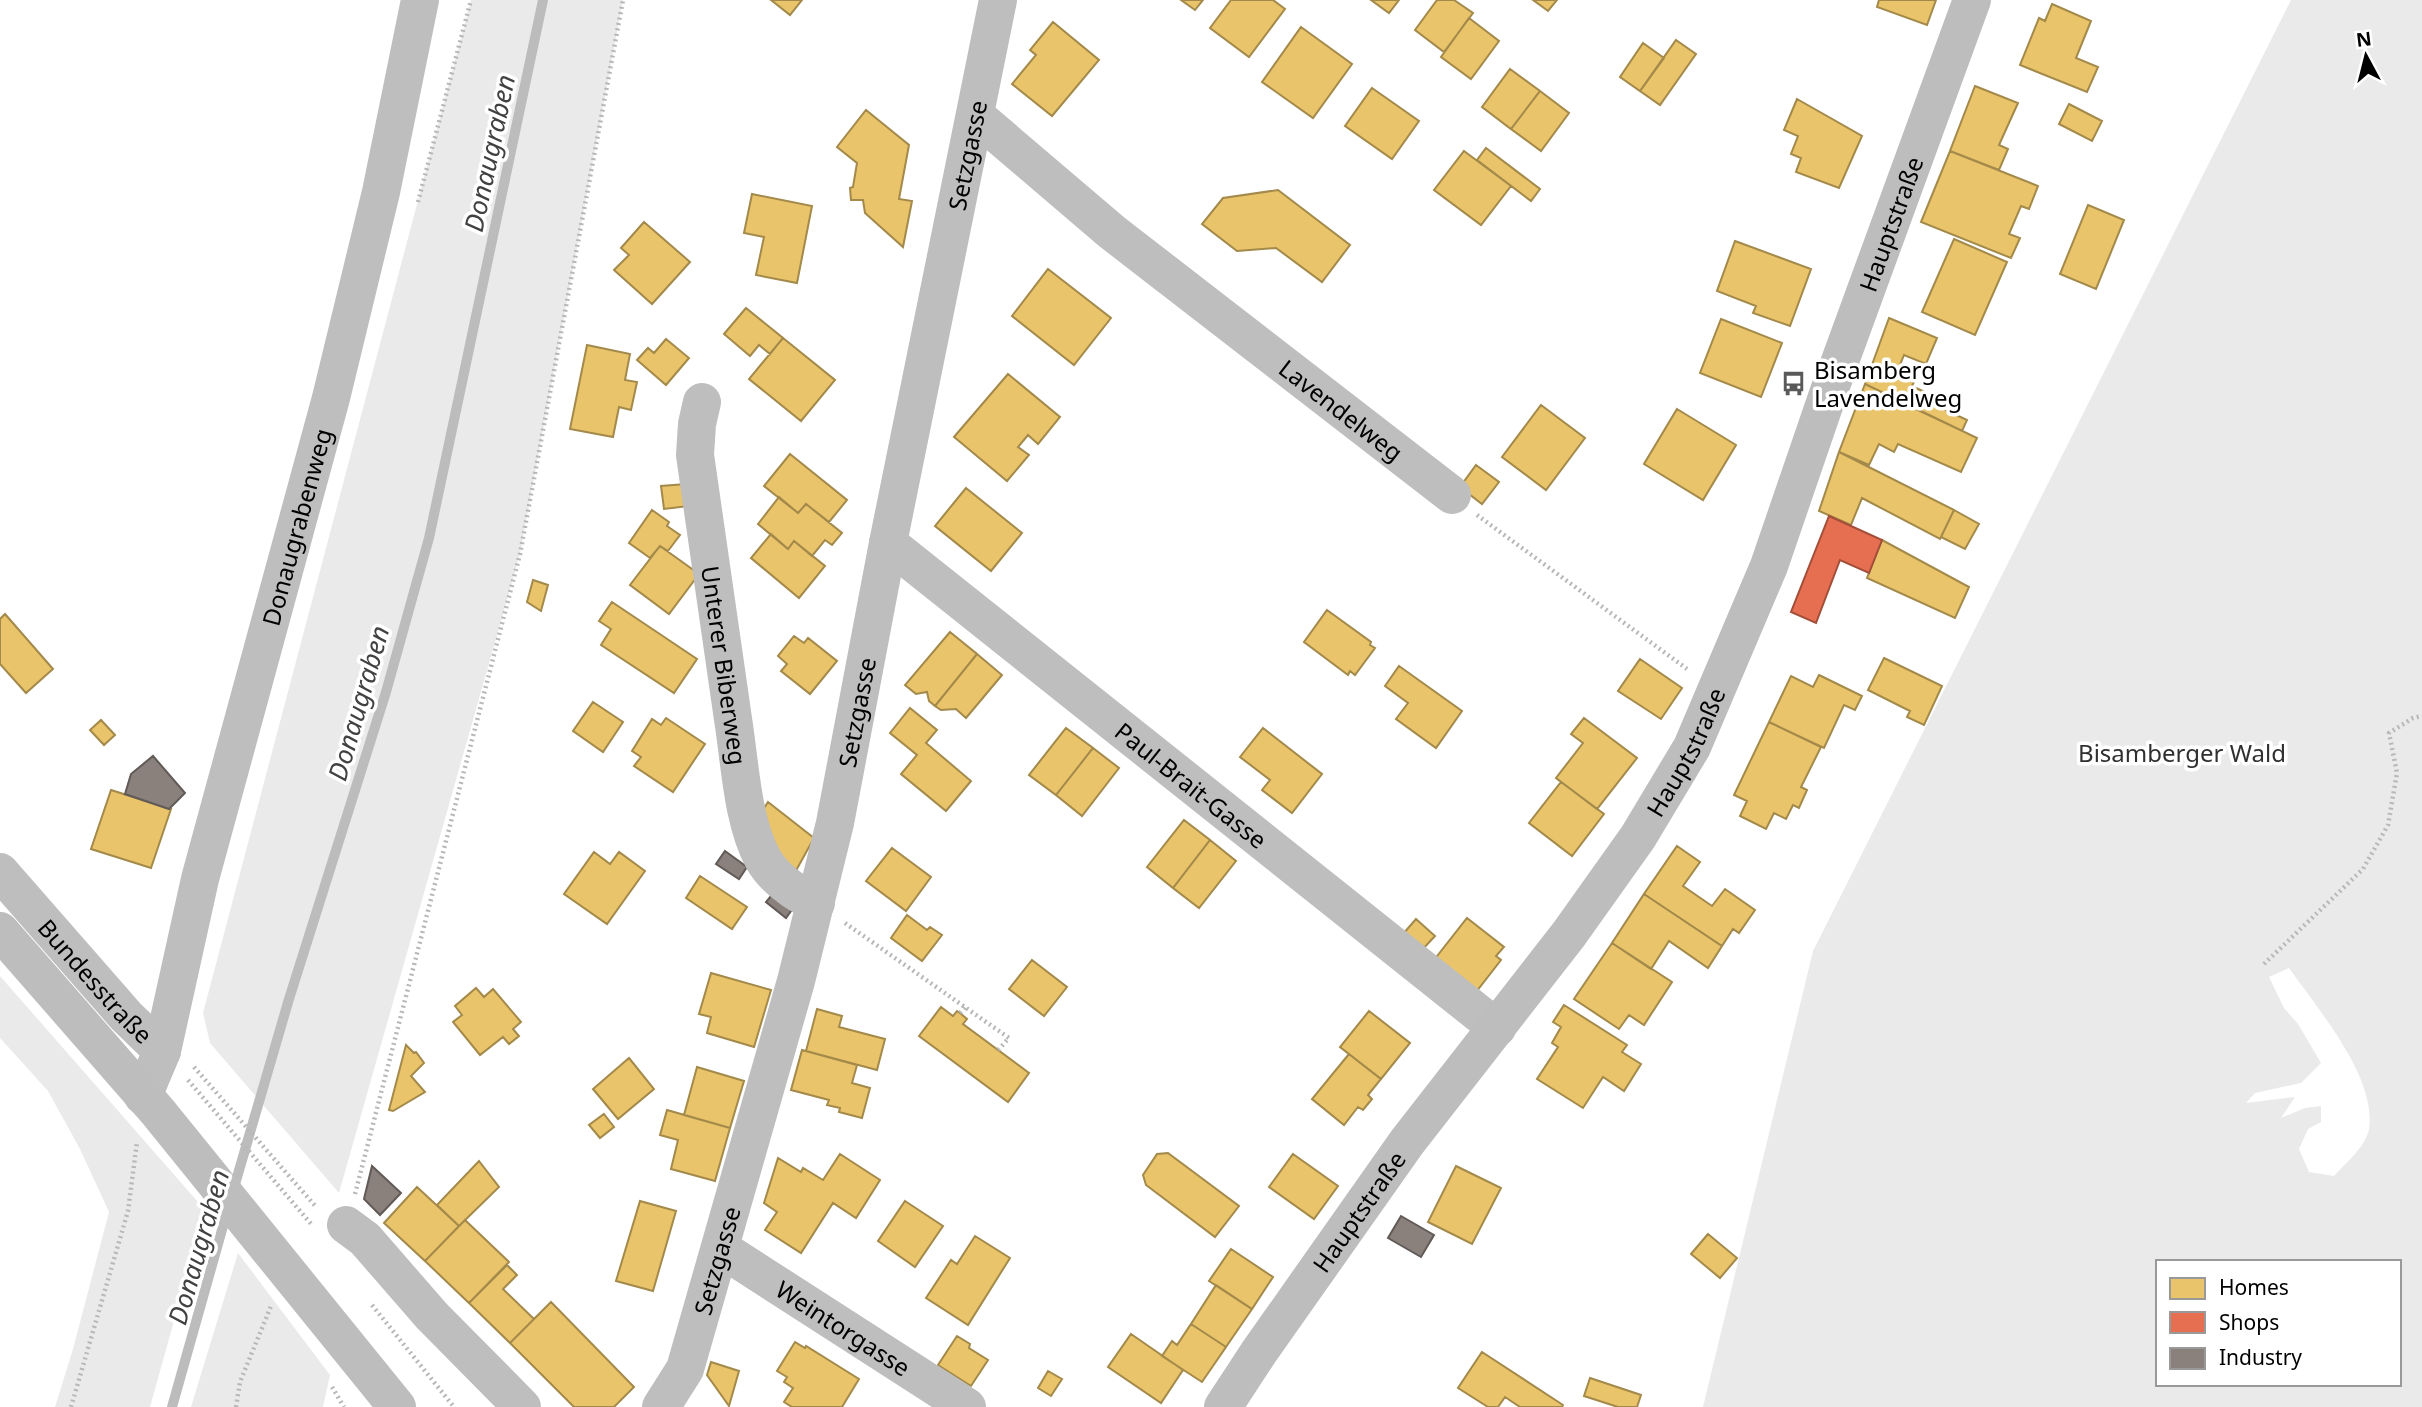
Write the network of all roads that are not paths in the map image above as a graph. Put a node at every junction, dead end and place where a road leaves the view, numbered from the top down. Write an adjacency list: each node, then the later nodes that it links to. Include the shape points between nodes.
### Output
1 (420, 0): 12 (street, Donaugrabenweg, via 347,334 200,878)
2 (998, 0): 4 (street, Setzgasse)
3 (1972, 0): 11 (main road, Hauptstraße, via 1769,566 1692,747 1639,837)
4 (976, 116): 6 (street, Lavendelweg, via 1112,232); 7 (street, Setzgasse)
5 (702, 402): 9 (street, Unterer Biberweg, via 695,455 752,831 774,874)
6 (1452, 495)
7 (888, 543): 9 (street, Setzgasse); 11 (street, Paul-Brait-Gasse)
8 (0, 872): 12 (street, Bundesstraße, via 127,1016)
9 (816, 903): 15 (street, Setzgasse)
10 (0, 931): 13 (main road)
11 (1497, 1028): 20 (main road, Hauptstraße, via 1407,1142)
12 (177, 1061): 13 (street, Bundesstraße)
13 (151, 1104): 16 (main road)
14 (346, 1225): 17 (street, via 365,1239 432,1316)
15 (720, 1248): 18 (street, Setzgasse, via 685,1369); 19 (street, Weintorgasse)
16 (400, 1403)
17 (522, 1407)
18 (661, 1407)
19 (967, 1407)
20 (1223, 1407)

